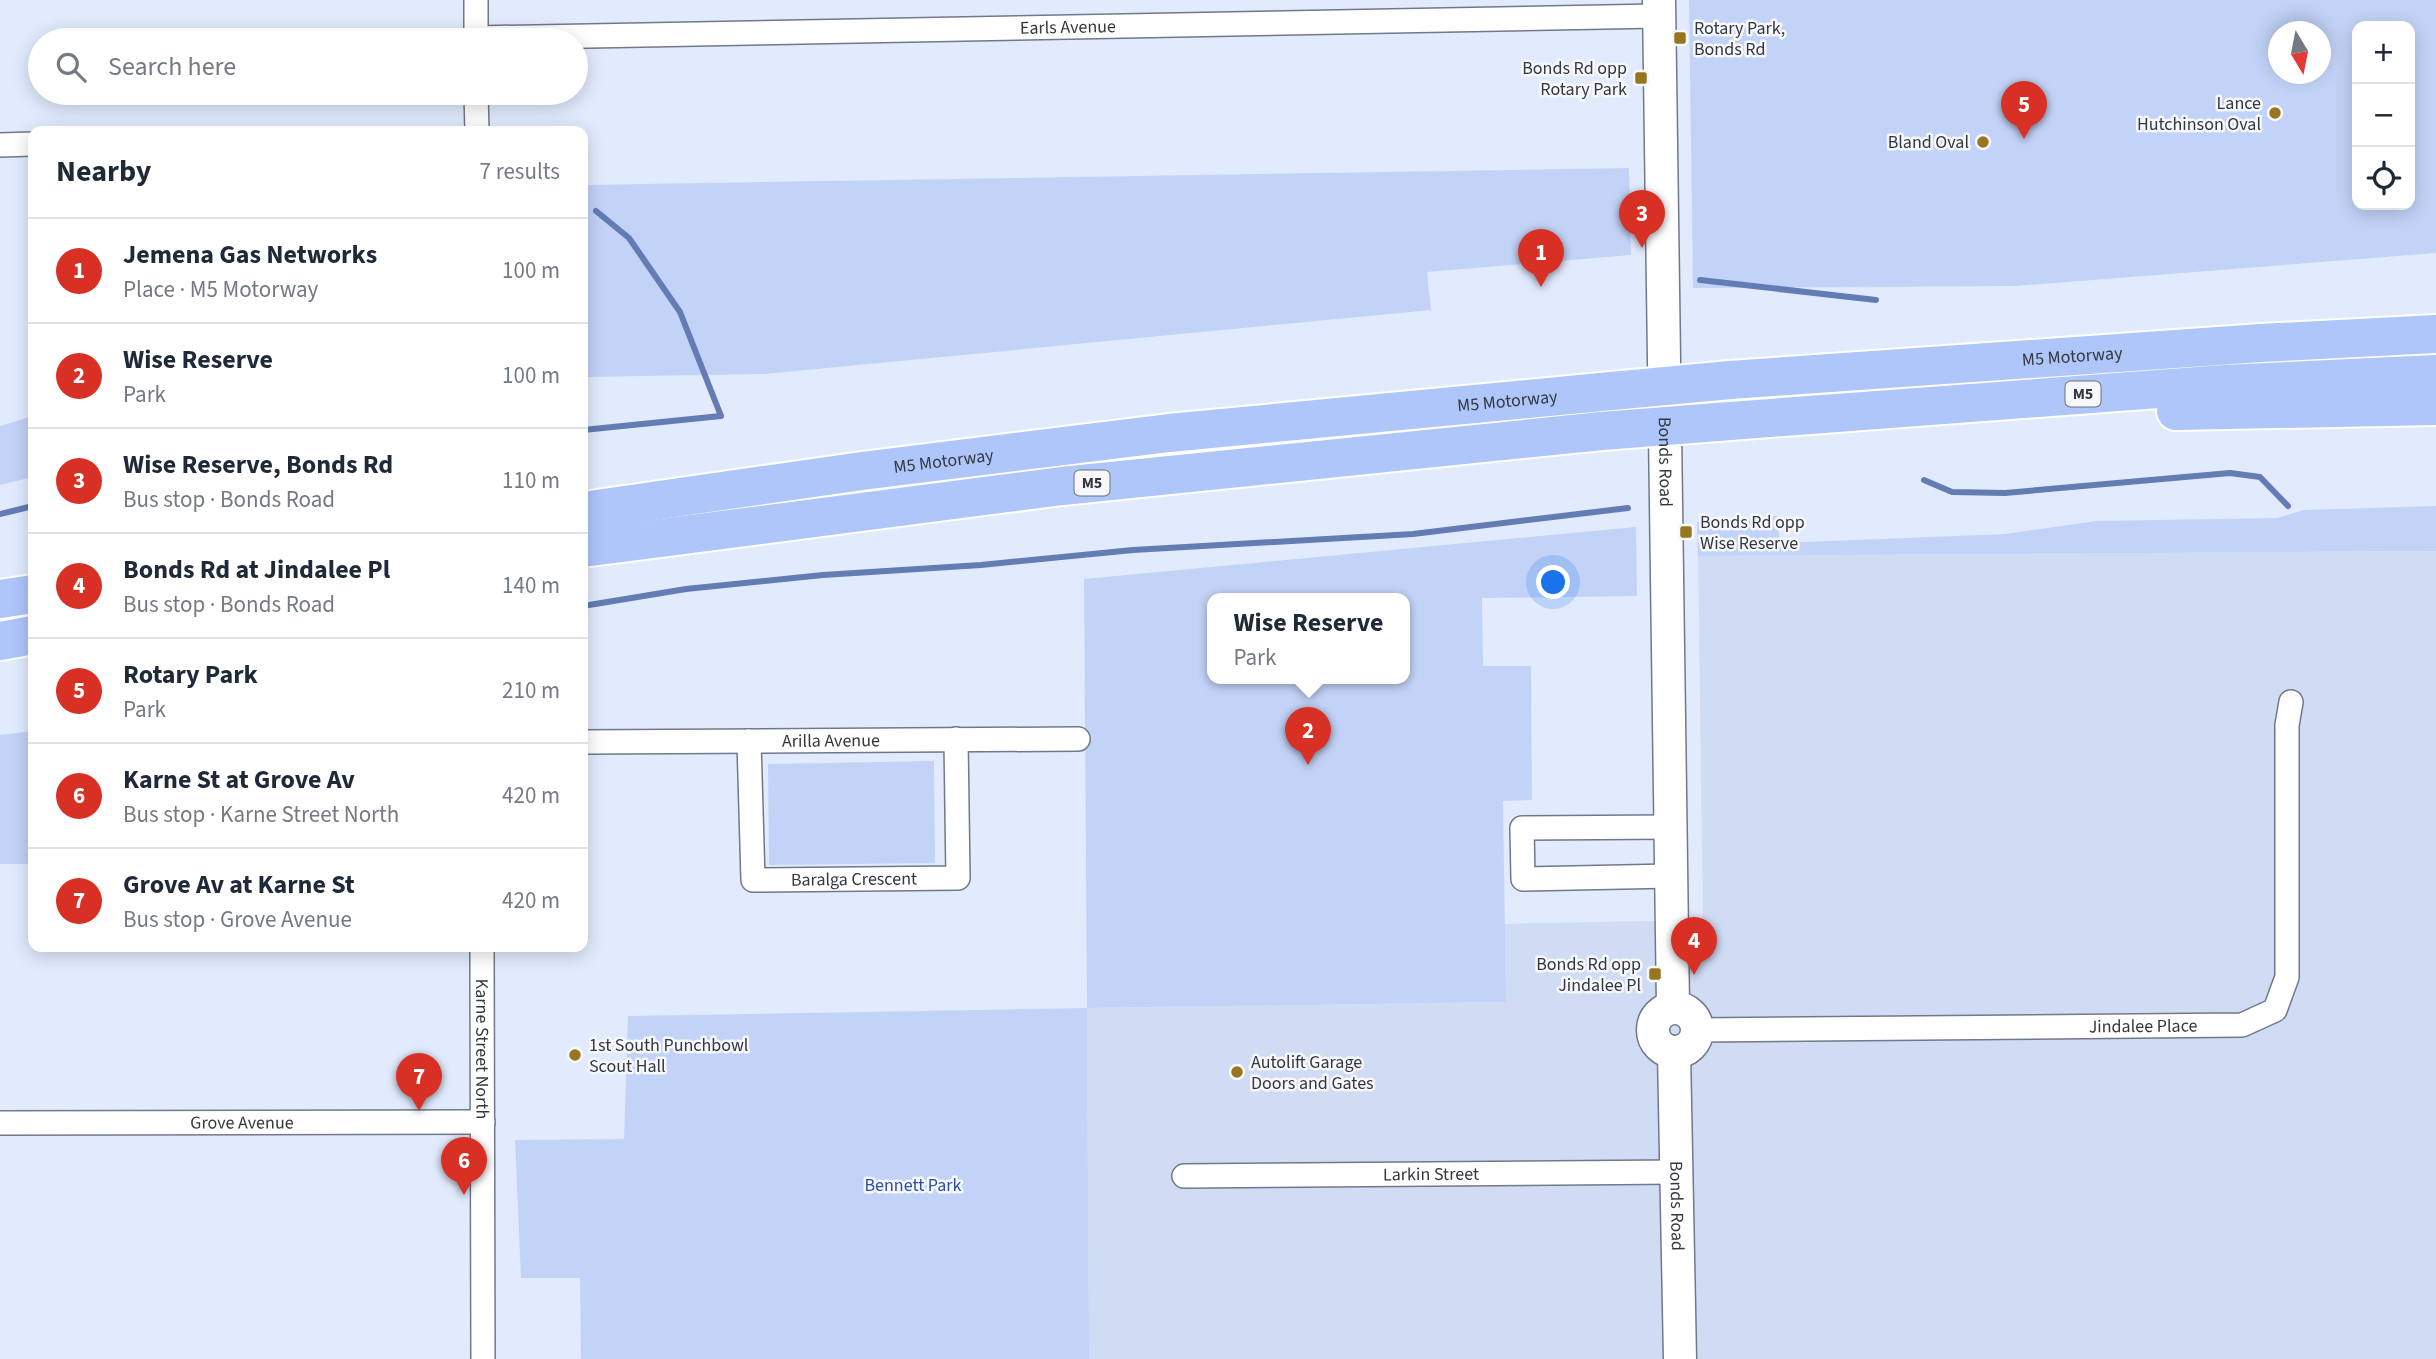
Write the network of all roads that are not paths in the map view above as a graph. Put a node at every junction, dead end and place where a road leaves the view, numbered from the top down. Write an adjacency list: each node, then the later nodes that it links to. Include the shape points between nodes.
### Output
1 (476, 0): 3 (street)
2 (1659, 8): 4 (street, Earls Avenue); 26 (main road, Bonds Road)
3 (476, 28)
4 (588, 36)
5 (476, 105): 6 (street)
6 (477, 126)
7 (28, 144): 8 (street)
8 (0, 145)
9 (2436, 317): 11 (highway, M5)
10 (2436, 334): 11 (highway, M5 Motorway / M5)
11 (2261, 342): 15 (highway, M5 Motorway / M5, bridge, via 1730,380 1169,433)
12 (2436, 374): 14 (highway, M5, via 2225,383)
13 (2436, 406): 14 (highway, M5)
14 (1730, 421): 16 (highway, M5, bridge, via 1062,486)
15 (588, 510)
16 (588, 547)
17 (28, 595): 18 (highway)
18 (0, 599)
19 (28, 636): 20 (highway)
20 (0, 641)
21 (2291, 702): 30 (street, Jindalee Place, via 2287,725 2287,977 2275,1010 2242,1024)
22 (956, 739): 23 (street, Arilla Avenue); 24 (street, Arilla Avenue); 24 (street, Baralga Crescent, via 958,878 752,880)
23 (1079, 739)
24 (749, 741): 25 (street, Arilla Avenue)
25 (588, 742)
26 (1671, 827): 27 (main road, Bonds Road); 27 (street, via 1522,828 1523,879)
27 (1672, 876): 29 (main road, Bonds Road)
28 (482, 952): 32 (street, Karne Street North)
29 (1673, 1007): 30 (main road, via 1693,1016); 31 (main road, via 1655,1019 1653,1034 1660,1047)
30 (1697, 1030): 31 (main road, via 1693,1043)
31 (1674, 1052): 34 (main road, Bonds Road)
32 (483, 1122): 33 (street, Grove Avenue); 36 (street, Karne Street North)
33 (0, 1123)
34 (1677, 1172): 35 (street, Larkin Street); 37 (main road, Bonds Road)
35 (1184, 1176)
36 (483, 1359)
37 (1680, 1359)

